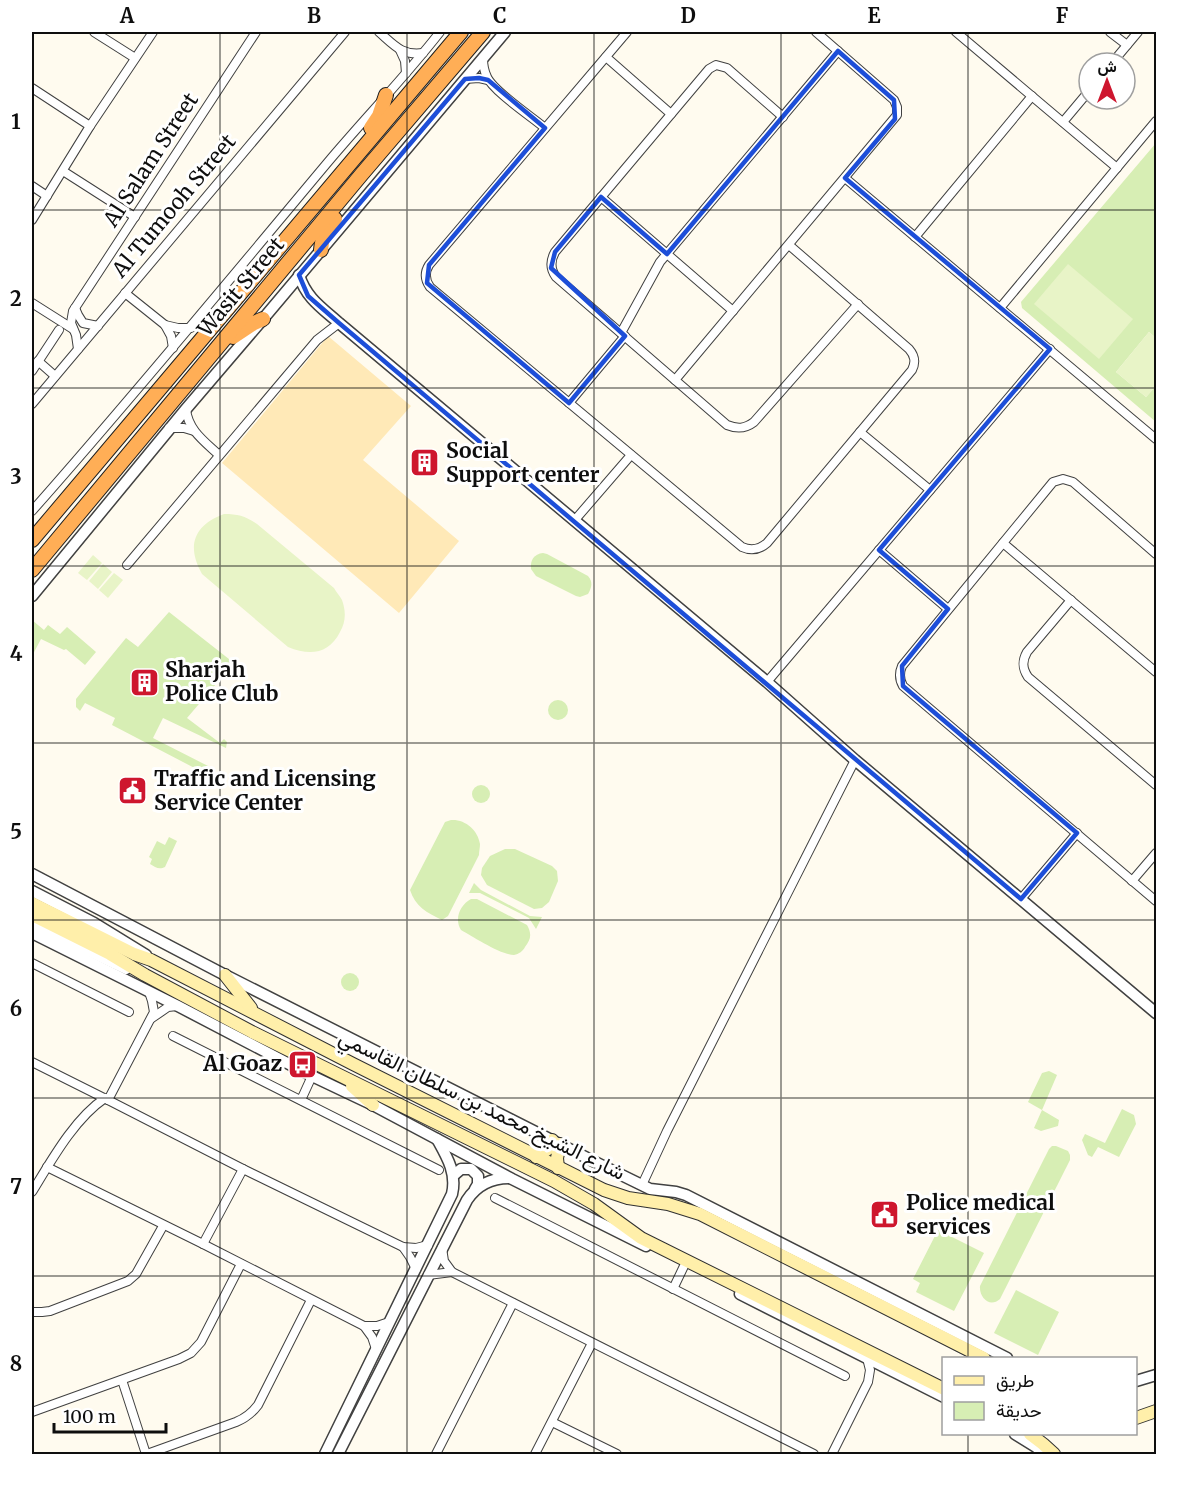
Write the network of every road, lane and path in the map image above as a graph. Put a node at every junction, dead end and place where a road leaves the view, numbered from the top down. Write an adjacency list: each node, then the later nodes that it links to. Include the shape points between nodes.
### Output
1 (94, 32): 21 (street)
2 (153, 32): 21 (street)
3 (256, 32): 44 (street, Al Salam Street)
4 (345, 32): 51 (street, Al Tumooh Street)
5 (379, 32): 16 (street)
6 (440, 32): 19 (street)
7 (461, 32): 37 (highway, Wasit Street)
8 (483, 32): 39 (highway, Wasit Street)
9 (505, 32): 22 (street)
10 (627, 32): 20 (street)
11 (816, 32): 17 (street)
12 (956, 32): 28 (street)
13 (1110, 32): 15 (street)
14 (1138, 32): 15 (street)
15 (1127, 45): 18 (street)
16 (400, 50): 19 (street); 23 (street)
17 (838, 51): 31 (street); 40 (street, via 894,100 898,111)
18 (1122, 51)
19 (423, 53): 23 (street)
20 (606, 57): 30 (street); 35 (street)
21 (135, 58): 34 (street)
22 (483, 58): 24 (street); 25 (street)
23 (406, 73): 27 (street)
24 (465, 79): 25 (street); 48 (street)
25 (488, 80): 35 (street)
26 (32, 87): 34 (street)
27 (386, 95): 37 (highway, via 376,120 348,156); 63 (street)
28 (1032, 96): 33 (street); 46 (street)
29 (1077, 105): 33 (street)
30 (671, 114): 31 (street, via 709,69 720,65); 43 (street)
31 (783, 117): 49 (street)
32 (1156, 121): 36 (street)
33 (1063, 122): 36 (street)
34 (90, 126): 38 (street)
35 (545, 128): 76 (street, via 429,265 426,279 430,287)
36 (1117, 168): 57 (street)
37 (345, 170): 87 (highway, Wasit Street)
38 (63, 171): 42 (street); 44 (street)
39 (361, 175): 48 (highway, via 361,189 327,229); 67 (highway, Wasit Street)
40 (845, 178): 46 (street); 47 (street)
41 (32, 186): 42 (street)
42 (47, 196): 45 (street)
43 (602, 197): 49 (street); 66 (street, via 555,252 551,268 556,278)
44 (135, 218): 56 (street, Al Salam Street)
45 (32, 220)
46 (915, 237): 57 (street)
47 (789, 245): 55 (street); 58 (street)
48 (321, 250): 50 (street)
49 (667, 254): 58 (street); 66 (street, via 654,271)
50 (299, 275): 52 (street); 53 (street)
51 (125, 293): 61 (street); 62 (street, Al Tumooh Street)
52 (285, 293): 53 (street); 59 (street)
53 (308, 296): 60 (street)
54 (32, 303): 64 (street)
55 (858, 304): 74 (street, via 749,425 727,425); 80 (street, via 912,352 915,362)
56 (75, 308): 62 (street, via 83,323); 64 (street, via 70,319)
57 (1000, 308): 70 (street)
58 (733, 311): 74 (street)
59 (263, 320): 67 (highway); 77 (street)
60 (339, 323): 82 (street, via 317,340); 86 (street)
61 (165, 324): 63 (street); 68 (street)
62 (98, 326): 69 (street, Al Tumooh Street)
63 (191, 328): 68 (street)
64 (73, 329): 69 (street)
65 (59, 330): 71 (street)
66 (623, 334): 74 (street); 76 (street)
67 (221, 344): 93 (highway, Wasit Street)
68 (173, 348): 85 (street)
69 (78, 349): 73 (street, Al Tumooh Street)
70 (1050, 349): 81 (street); 84 (street)
71 (38, 361): 72 (street); 73 (street)
72 (32, 371)
73 (55, 376): 75 (street, Al Tumooh Street)
74 (675, 380)
75 (32, 404)
76 (569, 404): 83 (street)
77 (186, 409): 78 (street); 79 (street)
78 (169, 428): 79 (street); 94 (street)
79 (194, 431): 82 (street)
80 (860, 432): 83 (street, via 767,543 752,550 742,547); 84 (street)
81 (1156, 439)
82 (219, 455): 92 (street)
83 (631, 455): 86 (street)
84 (930, 490): 90 (street)
85 (32, 511)
86 (574, 521): 98 (street)
87 (37, 530): 88 (highway, Wasit Street)
88 (32, 540)
89 (1002, 543): 91 (street, via 1049,485 1063,479 1073,482); 95 (street); 96 (street)
90 (879, 550): 96 (street); 98 (street)
91 (1156, 554)
92 (127, 565)
93 (32, 570)
94 (32, 596)
95 (1071, 600): 97 (street); 100 (street, via 1027,652 1025,672)
96 (948, 609): 101 (street, via 902,666 899,674 903,686)
97 (1156, 672)
98 (767, 682): 99 (street)
99 (855, 760): 106 (street); 138 (street)
100 (1156, 785)
101 (1077, 833): 104 (street); 106 (street)
102 (1156, 853): 104 (street)
103 (32, 874): 115 (street)
104 (1132, 881): 107 (street)
105 (32, 891): 112 (street, via 94,923)
106 (1021, 899): 119 (street)
107 (1156, 901)
108 (32, 903): 112 (main road, شارع الشيخ محمد بن سلطان القاسمي)
109 (32, 915): 114 (main road, شارع الشيخ محمد بن سلطان القاسمي)
110 (32, 924): 114 (street)
111 (32, 933): 116 (street)
112 (151, 960): 120 (main road, شارع الشيخ محمد بن سلطان القاسمي)
113 (32, 963): 118 (street)
114 (145, 975): 125 (main road, شارع الشيخ محمد بن سلطان القاسمي)
115 (225, 975): 120 (main road); 130 (street)
116 (149, 992): 117 (street); 121 (street, via 154,1006)
117 (178, 1006): 121 (street, via 168,1007); 124 (street)
118 (129, 1012)
119 (1156, 1013)
120 (261, 1017): 131 (main road, شارع الشيخ محمد بن سلطان القاسمي)
121 (152, 1018): 126 (street)
122 (173, 1036): 127 (street)
123 (32, 1062): 126 (street)
124 (312, 1076): 127 (street); 128 (street)
125 (344, 1078): 128 (main road); 158 (main road, شارع الشيخ محمد بن سلطان القاسمي, via 554,1181 641,1238)
126 (106, 1099): 132 (street, via 82,1118); 134 (street)
127 (301, 1100): 135 (street)
128 (373, 1105): 129 (street)
129 (437, 1138): 136 (street); 137 (street)
130 (556, 1142): 131 (main road); 133 (main road); 138 (street)
131 (536, 1156): 133 (main road, شارع الشيخ محمد بن سلطان القاسمي)
132 (47, 1167): 140 (street); 142 (street)
133 (558, 1168): 161 (main road, شارع الشيخ محمد بن سلطان القاسمي, via 612,1193 700,1214)
134 (243, 1169): 143 (street); 145 (street)
135 (439, 1170)
136 (454, 1175): 139 (street, via 471,1168 478,1176); 144 (street, via 452,1194)
137 (512, 1179): 139 (street, via 496,1179); 148 (street)
138 (642, 1185): 162 (street, via 686,1195)
139 (475, 1189): 146 (street)
140 (32, 1192)
141 (495, 1198): 152 (street)
142 (164, 1226): 143 (street); 155 (street, via 128,1281 50,1311)
143 (202, 1244): 147 (street)
144 (428, 1245): 145 (street); 149 (street)
145 (403, 1247): 149 (street)
146 (442, 1247): 150 (street, via 444,1261); 151 (street)
147 (241, 1264): 153 (street); 167 (street, via 197,1348 185,1357)
148 (684, 1266): 152 (street); 158 (street)
149 (416, 1269): 156 (street)
150 (452, 1272): 151 (street); 154 (street)
151 (428, 1275): 180 (street)
152 (673, 1289): 166 (street)
153 (311, 1300): 157 (street); 178 (street, via 254,1411 236,1422)
154 (513, 1303): 159 (street); 181 (street)
155 (32, 1312)
156 (389, 1322): 157 (street); 160 (street)
157 (364, 1326): 160 (street)
158 (818, 1330): 163 (street); 170 (main road, شارع الشيخ محمد بن سلطان القاسمي)
159 (592, 1343): 175 (street); 184 (street)
160 (376, 1349): 179 (street)
161 (980, 1357)
162 (1003, 1357)
163 (867, 1358): 164 (street); 169 (street)
164 (890, 1370): 169 (street); 171 (street)
165 (1156, 1375): 168 (street)
166 (845, 1376)
167 (122, 1380): 173 (street); 178 (street)
168 (1137, 1381)
169 (868, 1382): 185 (street)
170 (942, 1388)
171 (942, 1396)
172 (1156, 1411): 174 (main road)
173 (32, 1412)
174 (1137, 1418)
175 (552, 1422): 182 (street); 183 (street)
176 (1017, 1435): 186 (street)
177 (1031, 1435): 187 (main road)
178 (147, 1455)
179 (325, 1455)
180 (338, 1455)
181 (436, 1455)
182 (535, 1455)
183 (616, 1455)
184 (814, 1455)
185 (832, 1455)
186 (1044, 1455)
187 (1054, 1455)

